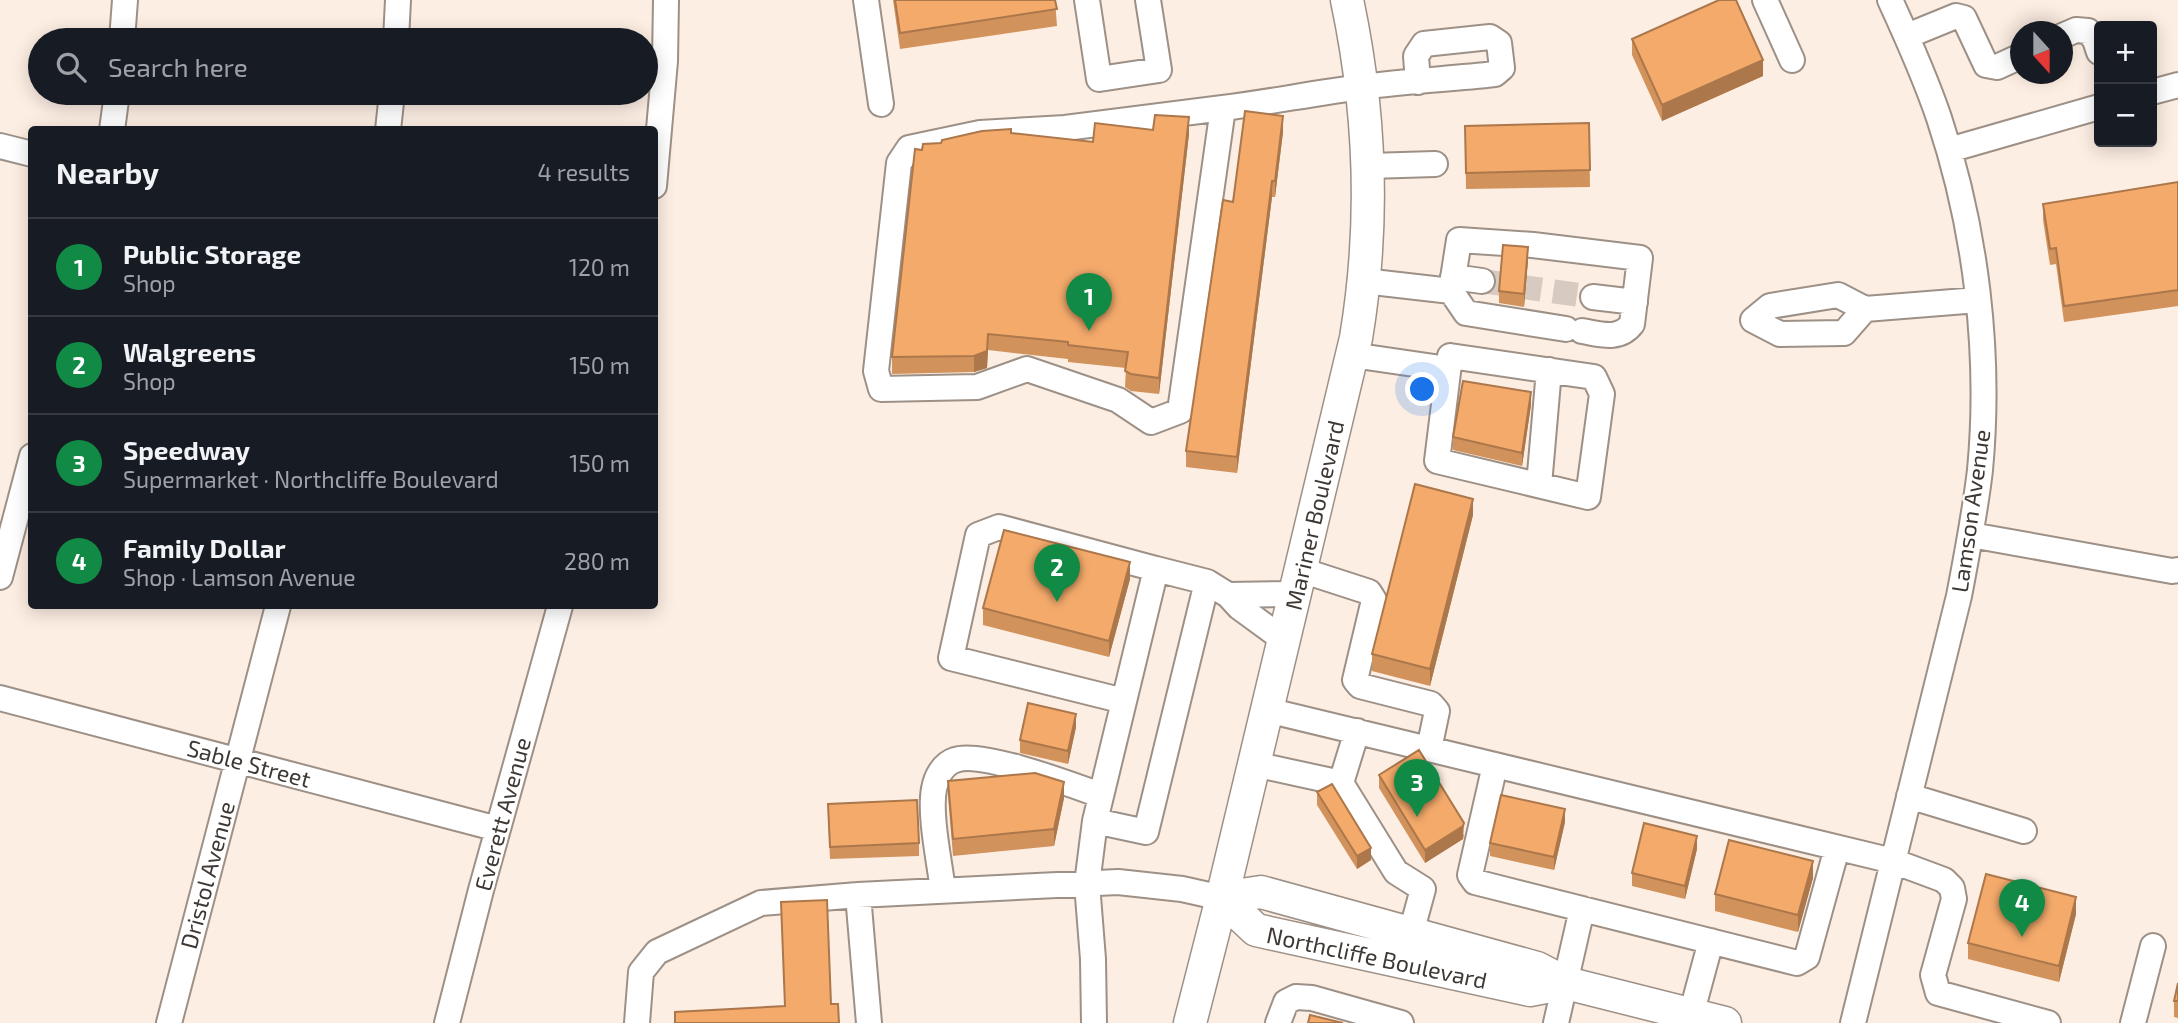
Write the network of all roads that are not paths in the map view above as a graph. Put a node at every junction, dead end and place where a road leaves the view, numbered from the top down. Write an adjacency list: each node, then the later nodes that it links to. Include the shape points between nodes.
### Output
1 (125, 0): 10 (street)
2 (398, 0): 11 (street)
3 (666, 0): 28 (street)
4 (866, 0): 21 (street)
5 (1087, 0): 6 (street, via 1099,79 1158,70)
6 (1148, 0)
7 (1347, 0): 19 (main road, Mariner Boulevard)
8 (1765, 0): 15 (street)
9 (1890, 0): 13 (street, Lamson Avenue)
10 (123, 28)
11 (397, 28)
12 (2073, 31): 14 (street, via 2088,31)
13 (1907, 36): 16 (street, via 1956,16 1964,18 1986,65 1997,67); 30 (street, Lamson Avenue)
14 (2094, 39)
15 (1792, 60)
16 (2010, 61)
17 (1418, 82): 19 (street)
18 (2178, 85): 20 (street)
19 (1363, 86): 24 (street); 33 (main road, Mariner Boulevard)
20 (2157, 91)
21 (881, 104)
22 (115, 105): 26 (street)
23 (391, 105): 27 (street)
24 (1223, 108): 24 (street, via 1065,128 980,133 909,148 899,163 876,371 881,389 977,387 1027,369 1118,400 1151,422 1180,411)
25 (2094, 108): 30 (street)
26 (113, 126)
27 (388, 126)
28 (658, 141)
29 (0, 146): 31 (street)
30 (1949, 150): 38 (street, Lamson Avenue)
31 (28, 153)
32 (1436, 164): 33 (street)
33 (1369, 166): 34 (main road, Mariner Boulevard)
34 (1364, 281): 36 (street); 41 (main road, Mariner Boulevard)
35 (1482, 281): 36 (street)
36 (1452, 284): 39 (street, via 1466,313 1607,335 1619,335 1632,324); 39 (street, via 1459,240 1533,245 1640,258)
37 (1593, 297): 39 (street)
38 (1978, 300): 40 (street); 46 (street, Lamson Avenue, via 1983,398)
39 (1635, 302)
40 (1865, 309)
41 (1352, 355): 42 (street); 50 (main road, Mariner Boulevard)
42 (1448, 369): 43 (street, via 1450,356); 45 (street, via 1437,461)
43 (1549, 370): 45 (street); 45 (street, via 1594,377 1602,394 1588,497)
44 (28, 472): 49 (street)
45 (1539, 485)
46 (1971, 534): 48 (street); 65 (street, Lamson Avenue)
47 (1156, 569): 51 (street); 56 (street); 56 (street, via 999,527 978,535 951,658)
48 (2178, 570)
49 (0, 577)
50 (1298, 582): 51 (street); 54 (main road, Mariner Boulevard); 59 (street, via 1369,592 1374,600 1355,680 1360,687 1431,704 1437,711)
51 (1217, 589): 54 (street); 66 (street, via 1146,832)
52 (277, 609): 60 (street, Dristol Avenue)
53 (559, 609): 67 (street, Everett Avenue)
54 (1284, 640): 57 (main road, Mariner Boulevard)
55 (0, 698): 60 (street, Sable Street)
56 (1124, 701): 64 (street)
57 (1267, 710): 58 (street); 61 (main road, Mariner Boulevard)
58 (1357, 732): 59 (street); 63 (street)
59 (1429, 749): 62 (street)
60 (237, 760): 67 (street, Sable Street); 82 (street, Dristol Avenue)
61 (1254, 764): 63 (street); 74 (main road, Mariner Boulevard)
62 (1495, 765): 69 (street); 75 (street, via 1470,875 1475,882)
63 (1341, 783): 76 (street, via 1396,872 1423,889)
64 (1100, 795): 66 (street); 72 (street, via 979,759 950,762 938,778 933,800)
65 (1909, 796): 68 (street); 70 (street, Lamson Avenue)
66 (1095, 821): 71 (street)
67 (498, 829): 83 (street, Everett Avenue)
68 (2024, 831)
69 (1838, 848): 70 (street); 77 (street, via 1807,957 1797,963)
70 (1893, 861): 91 (street, Lamson Avenue); 92 (street, via 1944,880 1952,888 1954,898 1933,975 1938,993)
71 (1087, 884): 72 (street); 74 (street, via 1118,882); 86 (street)
72 (943, 891): 73 (street)
73 (858, 895): 84 (street, via 761,903 657,952 641,972); 85 (street)
74 (1222, 898): 76 (main road, Northcliffe Boulevard, via 1261,892); 79 (main road, Northcliffe Boulevard, via 1256,930 1530,990); 87 (main road, Mariner Boulevard)
75 (1582, 909): 77 (street); 79 (street)
76 (1411, 933): 79 (main road, Northcliffe Boulevard, via 1537,968)
77 (1711, 942): 80 (street)
78 (2153, 946): 93 (street)
79 (1566, 984): 80 (main road, Northcliffe Boulevard); 89 (street)
80 (1690, 1014): 90 (main road, Northcliffe Boulevard)
81 (1390, 1021): 88 (street, via 1296,997 1286,1002)
82 (169, 1023)
83 (447, 1023)
84 (637, 1023)
85 (869, 1023)
86 (1094, 1023)
87 (1190, 1023)
88 (1278, 1023)
89 (1556, 1023)
90 (1725, 1023)
91 (1853, 1023)
92 (2048, 1023)
93 (2133, 1023)

